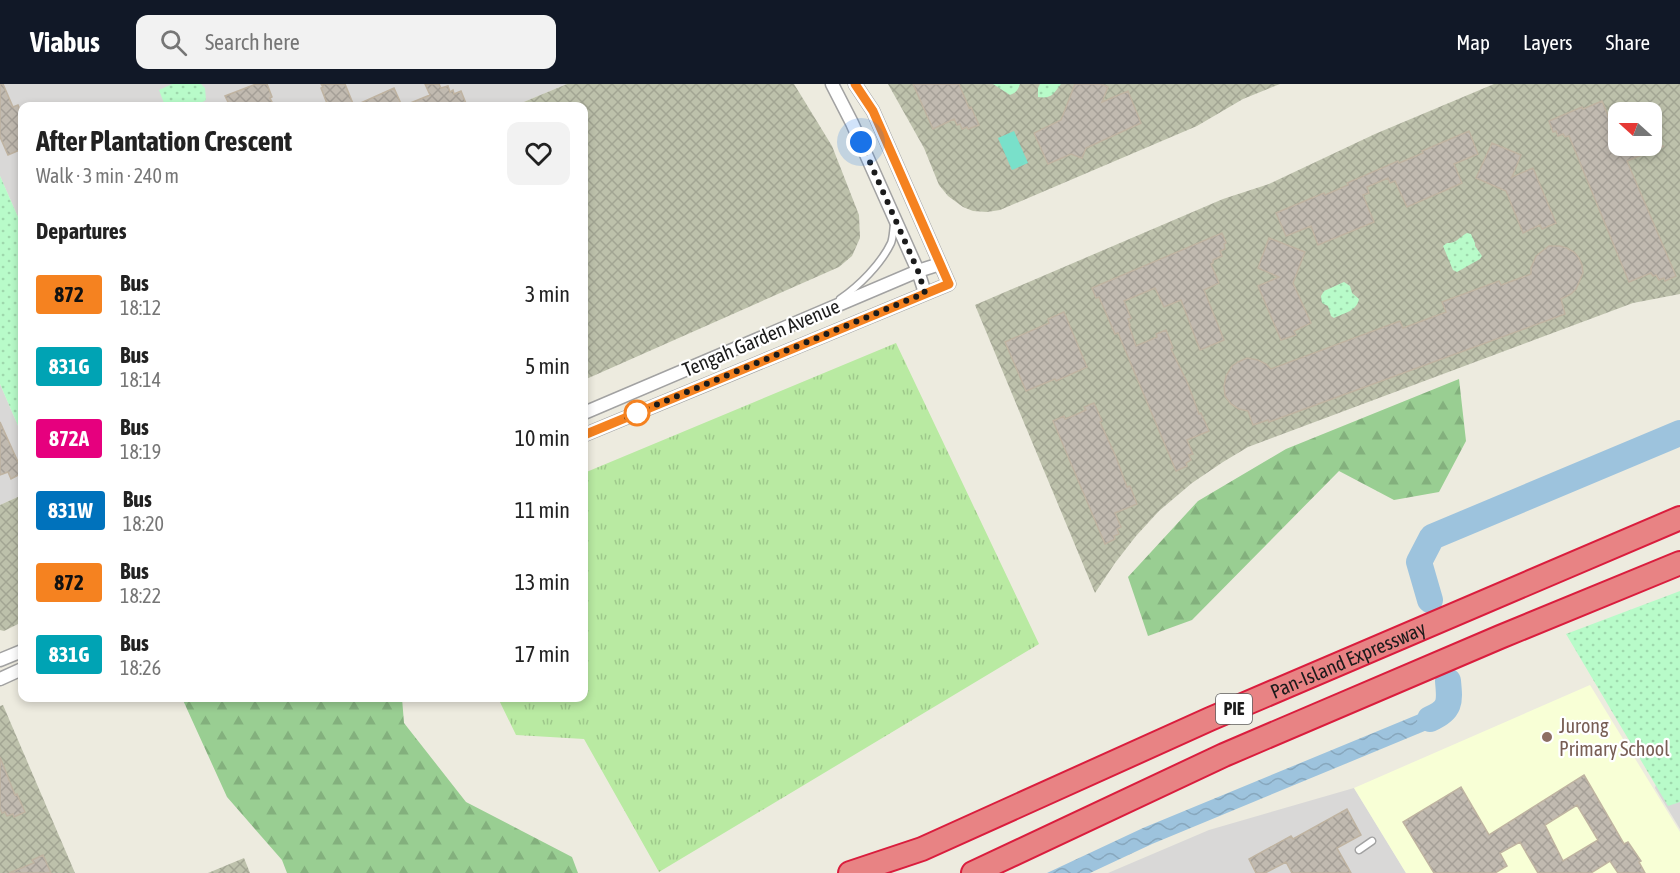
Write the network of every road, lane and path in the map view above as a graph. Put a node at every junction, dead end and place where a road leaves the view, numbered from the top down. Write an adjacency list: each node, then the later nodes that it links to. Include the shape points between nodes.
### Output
1 (832, 84): 3 (street)
2 (855, 84): 4 (street, via 873,111)
3 (895, 219): 5 (street); 7 (lane, via 891,242 874,267 853,290)
4 (940, 264): 5 (street, Tengah Garden Avenue); 6 (street, Tengah Garden Avenue, via 949,284)
5 (918, 271): 6 (street); 7 (street, Tengah Garden Avenue)
6 (925, 293): 9 (street, Tengah Garden Avenue)
7 (823, 312): 8 (street, Tengah Garden Avenue)
8 (588, 411)
9 (588, 433)
10 (1680, 518): 20 (highway, Pan-Island Expressway / PIE, via 1199,724 922,849)
11 (1680, 563): 13 (highway, Pan-Island Expressway / PIE)
12 (1680, 579): 13 (highway)
13 (1500, 637): 21 (highway, Pan-Island Expressway / PIE, via 1224,755)
14 (18, 653): 15 (street)
15 (0, 660)
16 (18, 671): 17 (street)
17 (0, 679)
18 (1372, 841): 19 (lane)
19 (1359, 850)
20 (850, 873)
21 (974, 873)

